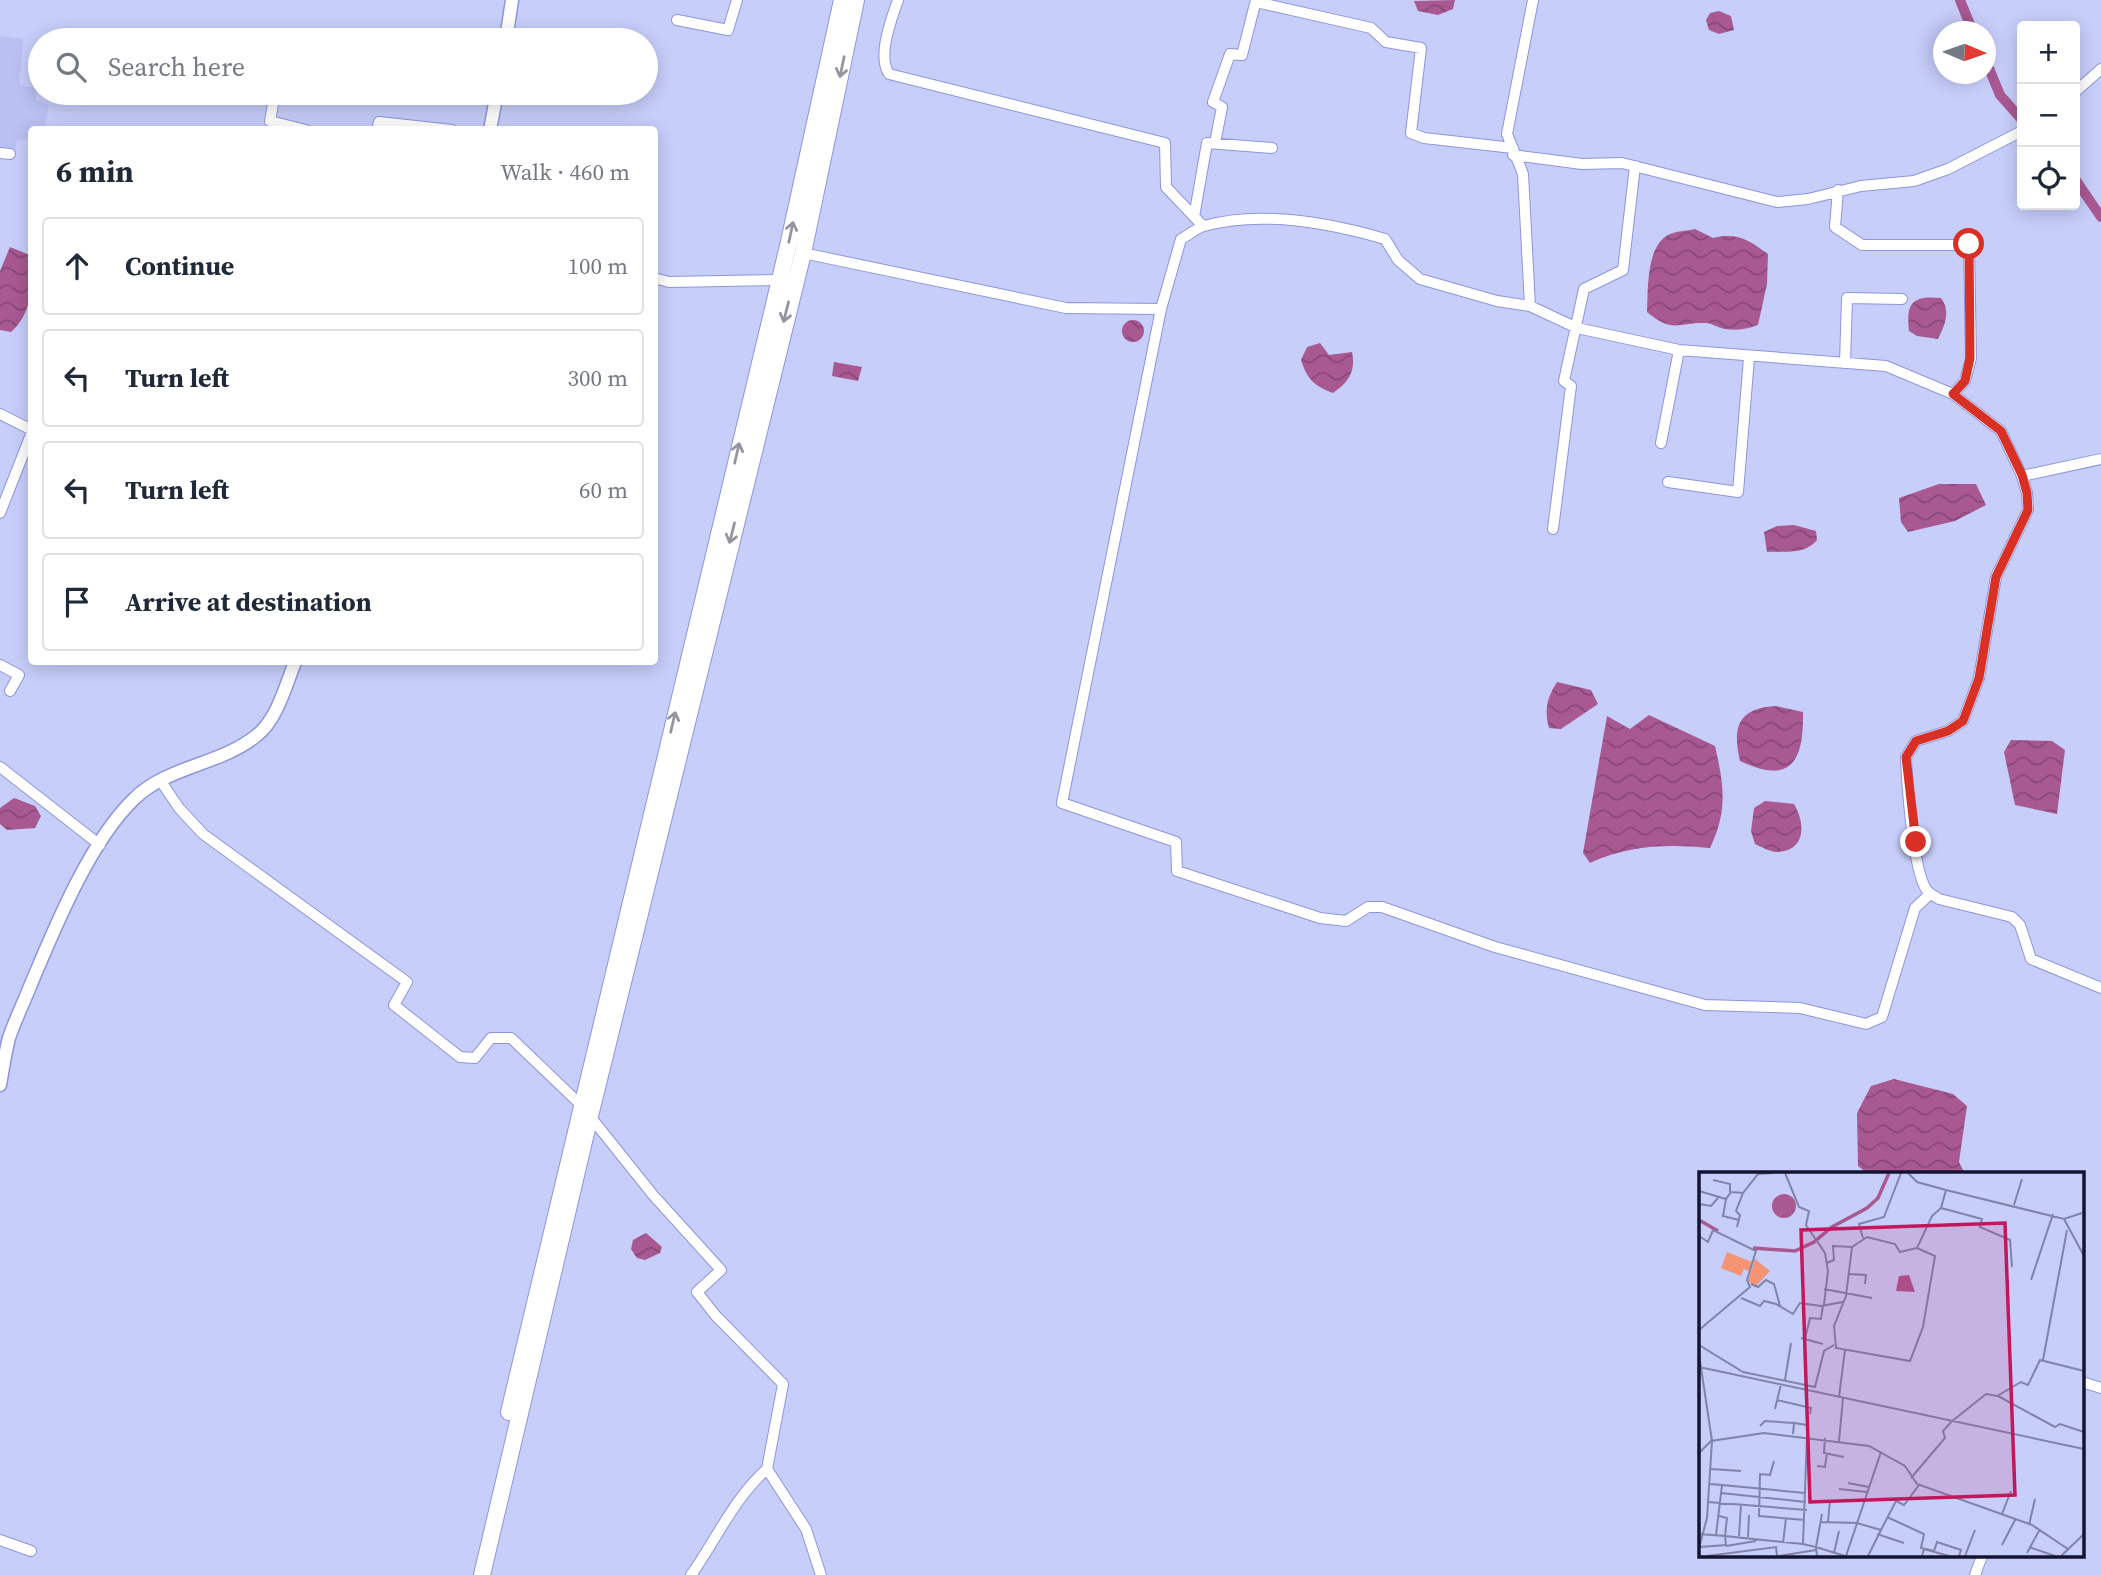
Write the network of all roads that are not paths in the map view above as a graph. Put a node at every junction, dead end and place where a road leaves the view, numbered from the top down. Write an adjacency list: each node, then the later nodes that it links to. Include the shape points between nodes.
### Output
1 (512, 0): 9 (street)
2 (737, 0): 8 (street, via 728,30)
3 (842, 0): 28 (main road, one-way to 3)
4 (856, 0): 26 (main road, one-way to 26)
5 (898, 0): 24 (street, via 884,53 889,74 1165,143 1166,187)
6 (1533, 0): 21 (street, via 1507,134)
7 (1256, 1): 19 (street, via 1242,55 1230,54 1213,102 1222,107); 21 (street, via 1371,28 1386,42 1421,48 1412,133)
8 (677, 20)
9 (508, 28)
10 (2101, 69): 11 (street)
11 (2080, 88)
12 (273, 105): 14 (street, via 270,121)
13 (494, 105): 17 (street)
14 (290, 126)
15 (378, 126): 16 (street, via 379,122)
16 (416, 126)
17 (491, 126)
18 (2017, 134): 23 (street, via 1914,181)
19 (1215, 143): 20 (street); 24 (street, via 1207,143)
20 (1272, 148)
21 (1513, 151): 22 (street, via 1582,164); 30 (street, via 1523,174)
22 (1635, 166): 23 (street, via 1777,201 1808,199); 32 (street, via 1623,270 1584,289)
23 (1838, 190): 36 (street, via 1835,227 1862,245 1969,244 1970,358 1965,381)
24 (1194, 217): 25 (street)
25 (1202, 226): 30 (street, via 1257,220 1350,229 1385,239 1398,260 1420,279); 31 (street, via 1181,239)
26 (803, 253): 28 (main road); 31 (street, via 1066,308)
27 (658, 279): 28 (street)
28 (786, 281): 55 (main road)
29 (1902, 299): 35 (street, via 1847,298)
30 (1530, 306): 32 (street)
31 (1161, 309): 52 (street, via 1062,803 1176,842 1177,871 1320,918 1346,921 1368,906 1382,907 1494,947 1705,1005 1800,1008 1866,1024 1882,1017 1915,908)
32 (1577, 328): 33 (street); 45 (street, via 1564,381 1571,386)
33 (1679, 350): 34 (street); 40 (street)
34 (1749, 358): 35 (street); 43 (street, via 1738,492)
35 (1845, 363): 36 (street, via 1886,366)
36 (1953, 394): 42 (street, via 2001,431)
37 (0, 414): 38 (street)
38 (28, 429)
39 (28, 441): 44 (street)
40 (1661, 443)
41 (2101, 459): 42 (street)
42 (2022, 476): 52 (street, via 2028,510 1996,577 1974,698 1957,727 1916,741 1906,757 1919,873)
43 (1668, 482)
44 (0, 513)
45 (1553, 529)
46 (0, 665): 48 (street, via 19,675)
47 (294, 665): 50 (street, via 271,718 257,736)
48 (10, 691)
49 (0, 767): 51 (street)
50 (160, 780): 51 (street, via 135,798); 55 (street, via 204,834 407,982 394,1005 460,1057 475,1059 491,1038 511,1038)
51 (100, 845): 54 (street, via 33,979 9,1038)
52 (1930, 894): 53 (street, via 2012,917 2020,925 2031,959)
53 (2101, 988)
54 (0, 1085)
55 (586, 1111): 58 (street, via 721,1270 697,1292 783,1384); 62 (main road); 63 (main road)
56 (2084, 1383): 57 (street)
57 (2101, 1388)
58 (767, 1469): 64 (street, via 726,1519); 65 (street, via 806,1529)
59 (0, 1540): 60 (street)
60 (31, 1551)
61 (1981, 1558): 66 (street)
62 (471, 1575)
63 (482, 1575)
64 (691, 1575)
65 (821, 1575)
66 (1975, 1575)

